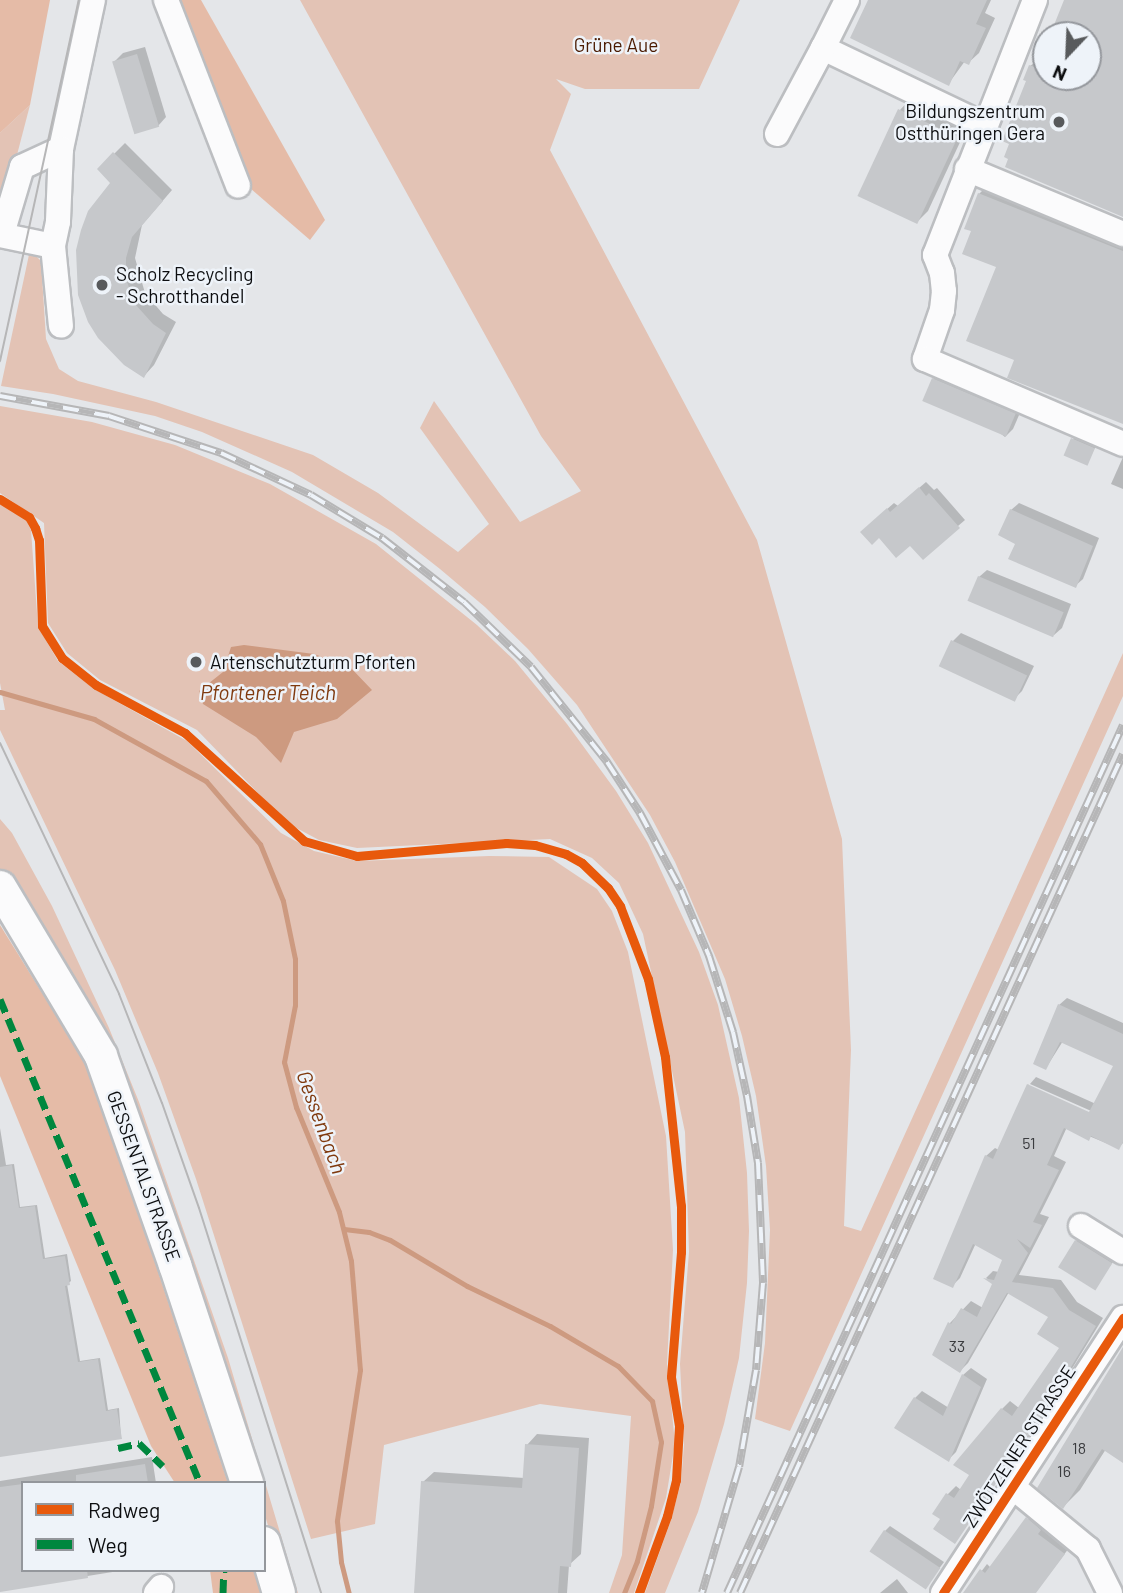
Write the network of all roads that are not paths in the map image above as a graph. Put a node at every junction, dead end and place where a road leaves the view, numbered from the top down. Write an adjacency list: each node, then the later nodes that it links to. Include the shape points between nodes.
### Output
1 (93, 0): 8 (street)
2 (166, 0): 10 (street)
3 (847, 0): 5 (street)
4 (1035, 0): 6 (street)
5 (823, 48): 6 (street); 7 (street)
6 (984, 125): 9 (street)
7 (778, 134)
8 (61, 149): 12 (street, via 22,167); 13 (street)
9 (967, 169): 11 (street); 15 (street, via 935,255 944,291 925,359)
10 (238, 186)
11 (1123, 234)
12 (1, 235): 13 (street)
13 (53, 246): 14 (street)
14 (61, 326)
15 (1123, 444)
16 (0, 887): 20 (main road, GESSENTALSTRASSE, via 101,1056)
17 (1081, 1226): 18 (street)
18 (1123, 1252)
19 (1123, 1318): 21 (street, ZWÖTZENER STRASSE)
20 (246, 1481)
21 (1014, 1488): 25 (street, ZWÖTZENER STRASSE); 26 (street, via 1088,1549)
22 (266, 1550): 24 (main road)
23 (1123, 1584): 26 (street)
24 (279, 1593)
25 (943, 1593)
26 (1112, 1593)

